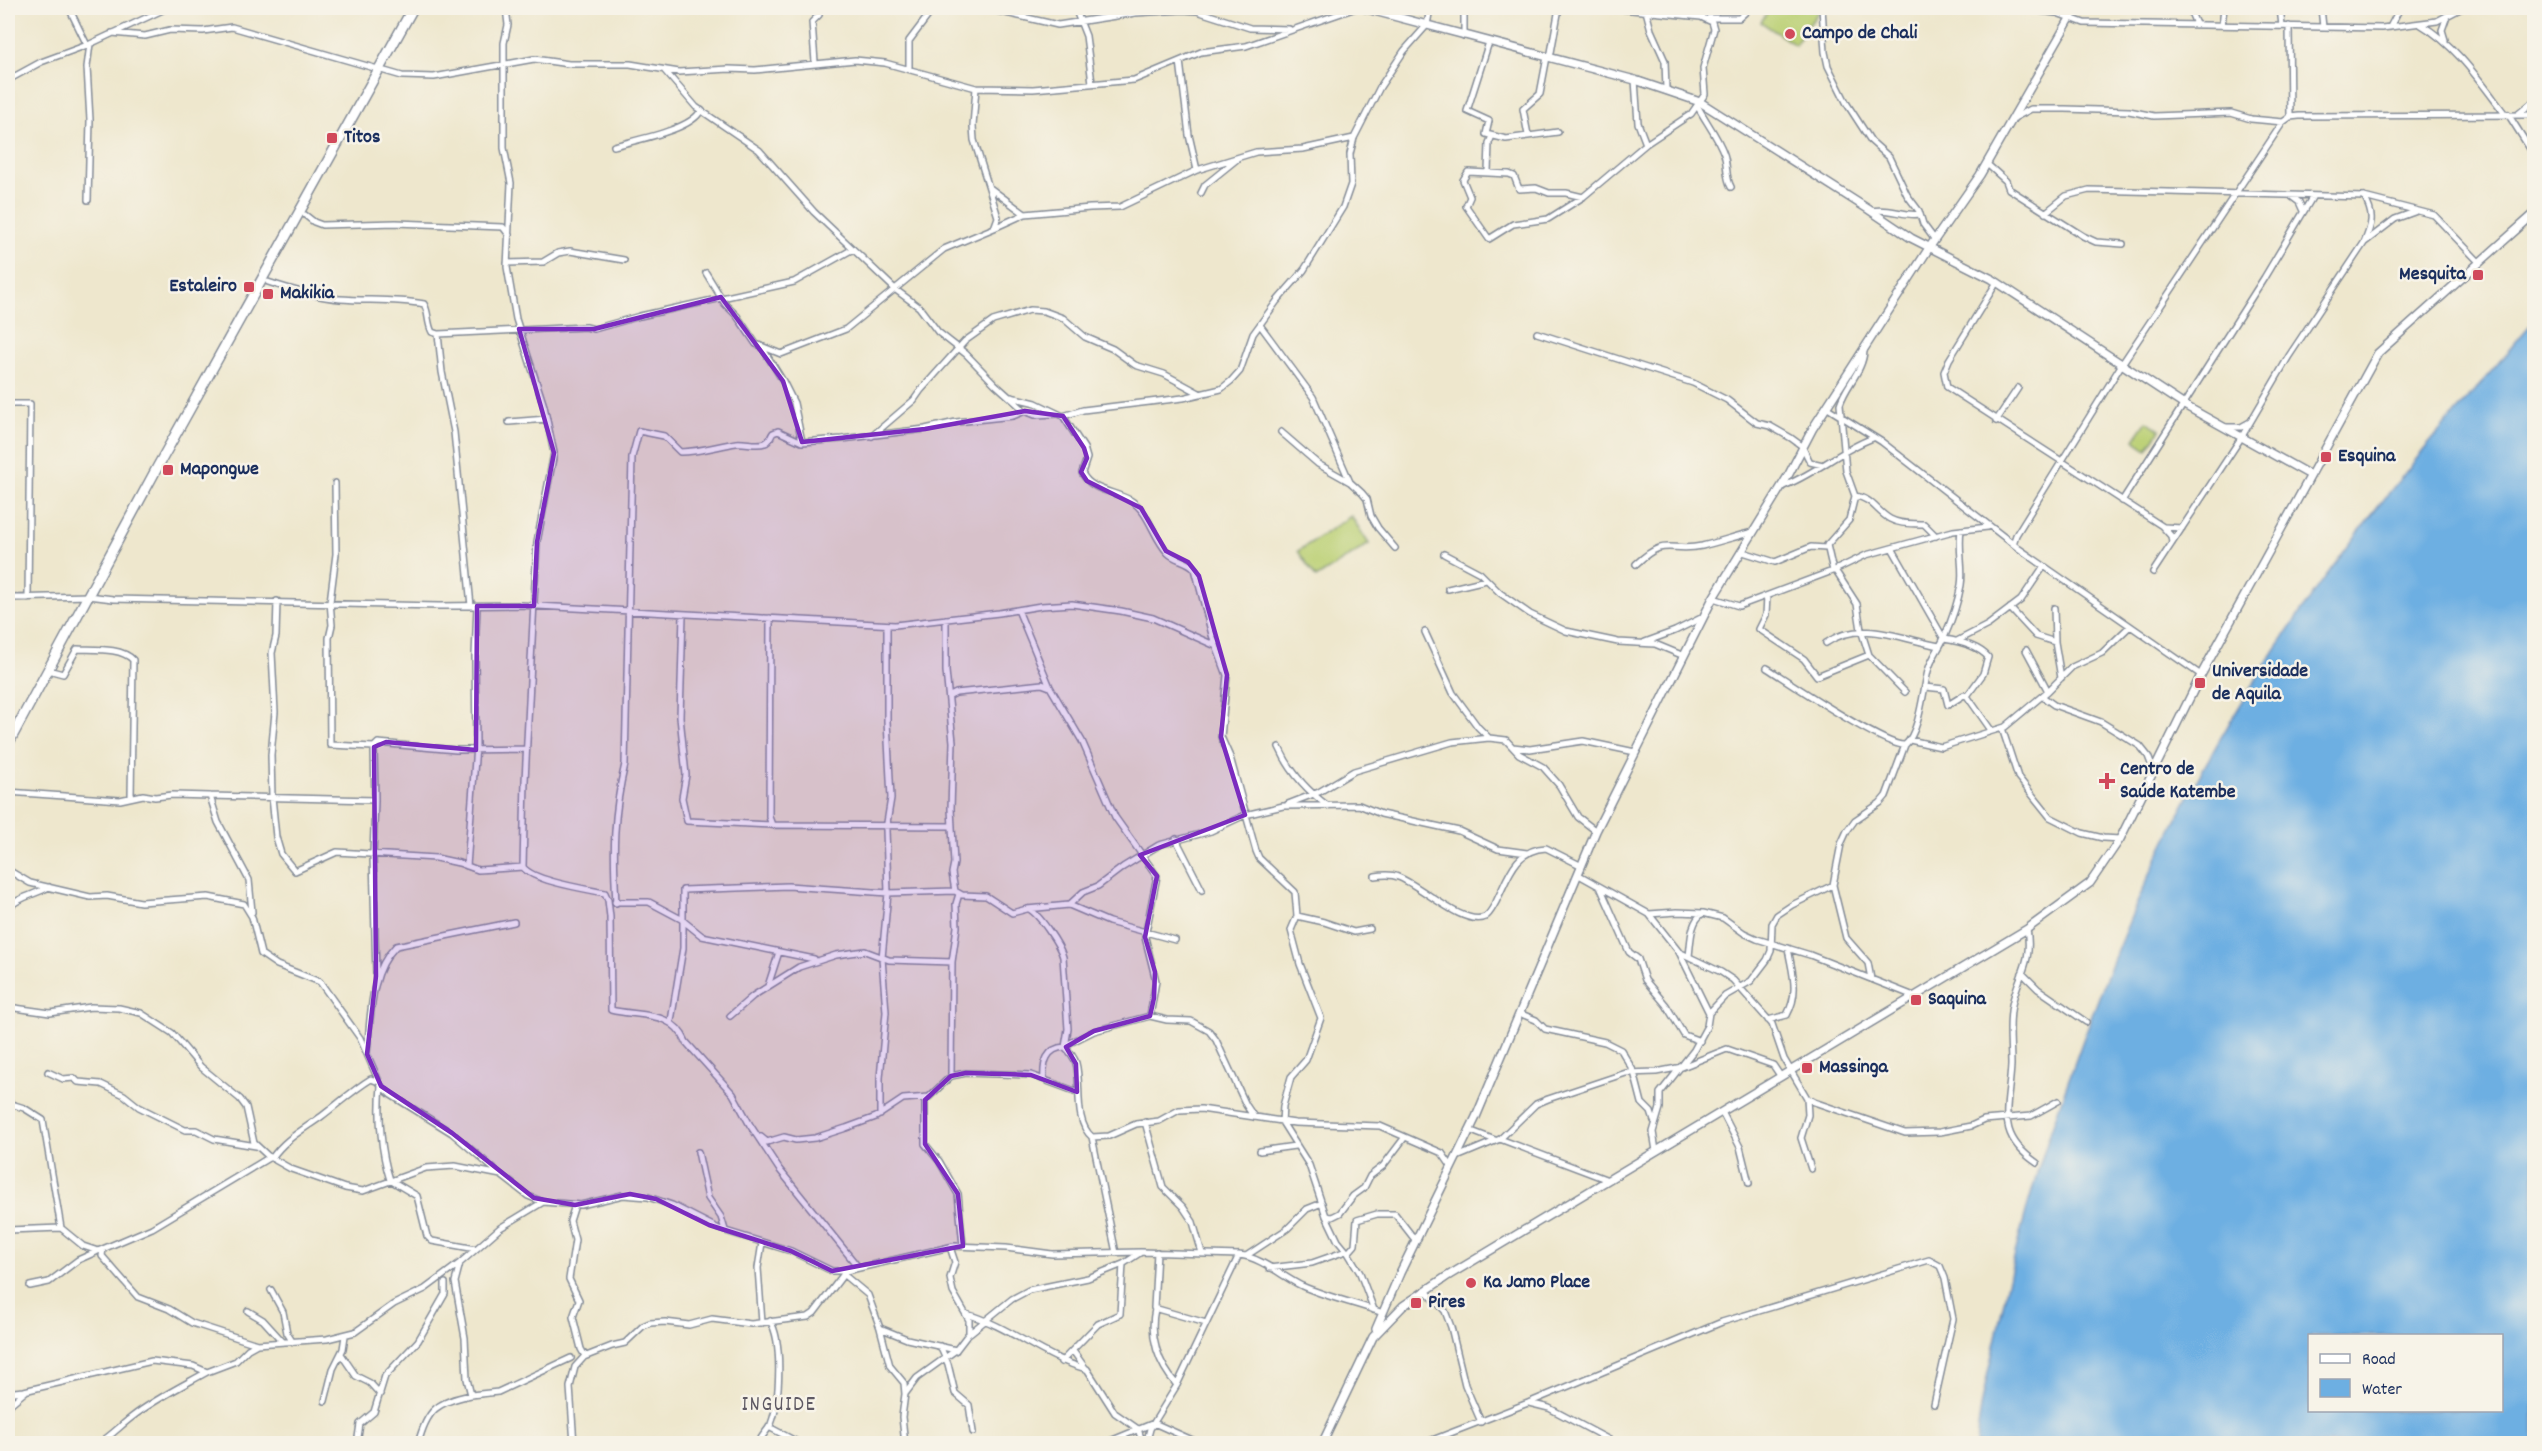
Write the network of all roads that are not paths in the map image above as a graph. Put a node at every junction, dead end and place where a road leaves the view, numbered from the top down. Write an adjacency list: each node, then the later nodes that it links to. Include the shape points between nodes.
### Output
1 (69, 8): 46 (street)
2 (167, 8): 43 (street)
3 (413, 8): 53 (highway)
4 (506, 8): 51 (street)
5 (819, 8): 50 (street, via 819,15 812,22)
6 (934, 8): 52 (street, via 909,41)
7 (984, 8): 33 (street, via 1050,25)
8 (1075, 8): 33 (street)
9 (1356, 8): 42 (street)
10 (1363, 8): 36 (street)
11 (1430, 8): 36 (street)
12 (1464, 8): 44 (street)
13 (1559, 8): 48 (street)
14 (1612, 8): 15 (street)
15 (1623, 8): 28 (street)
16 (1700, 8): 31 (street)
17 (1750, 8): 31 (street, via 1739,18)
18 (1822, 8): 94 (street, via 1828,66 1871,141 1890,157)
19 (2016, 8): 29 (street)
20 (2051, 8): 29 (street)
21 (2076, 8): 32 (street)
22 (2189, 8): 34 (street)
23 (2224, 8): 37 (street)
24 (2280, 8): 38 (street)
25 (2321, 8): 40 (street)
26 (2400, 8): 41 (street)
27 (2462, 8): 30 (street)
28 (1648, 10): 31 (street); 59 (street, via 1650,30 1665,61)
29 (2057, 13): 32 (street)
30 (2447, 16): 35 (street); 47 (street, via 2442,30)
31 (1704, 18): 61 (street, via 1714,29 1704,68 1705,94)
32 (2070, 18): 34 (street, via 2085,23); 67 (street)
33 (1080, 24): 42 (street, via 1135,13 1183,10 1250,28); 57 (street, via 1087,42)
34 (2196, 24): 37 (street)
35 (2420, 24): 41 (street); 47 (street)
36 (1427, 25): 44 (street); 72 (street, via 1380,87)
37 (2222, 25): 38 (street)
38 (2282, 26): 39 (street)
39 (2289, 26): 40 (street); 66 (street)
40 (2323, 27): 41 (street)
41 (2390, 27)
42 (1294, 29): 49 (street, via 1246,46 1210,50)
43 (112, 33): 46 (street); 53 (street, via 145,36 170,30 203,32 232,27)
44 (1464, 36): 45 (street)
45 (1489, 42): 48 (street); 71 (street, via 1467,108 1489,121 1486,132)
46 (88, 44): 55 (street); 88 (street)
47 (2447, 44): 63 (street)
48 (1548, 57): 56 (street); 70 (street, via 1540,94 1523,109)
49 (1180, 61): 57 (street, via 1134,80); 78 (street)
50 (815, 62): 52 (street, via 868,61); 54 (street, via 755,70)
51 (505, 63): 53 (street, via 434,76 402,76); 54 (street, via 534,59 569,64 630,64); 98 (street)
52 (909, 69): 58 (street)
53 (378, 70): 169 (highway)
54 (665, 71): 62 (street)
55 (8, 80)
56 (1635, 80): 59 (street); 73 (street, via 1638,123)
57 (1092, 83): 58 (street, via 1033,89)
58 (976, 88): 80 (street, via 974,140)
59 (1666, 89): 61 (street)
60 (2535, 100): 64 (street)
61 (1699, 104): 73 (street, via 1681,122); 81 (street, via 1724,154 1726,178); 89 (street)
62 (701, 110): 74 (street, via 685,125); 103 (street, via 759,150)
63 (2507, 114): 64 (street); 66 (street); 75 (street)
64 (2517, 115): 65 (street)
65 (2535, 115)
66 (2290, 117): 68 (street)
67 (2014, 118): 68 (street, via 2031,109 2065,109 2129,111 2154,116 2231,113); 77 (street)
68 (2283, 122): 83 (street)
69 (1558, 132): 70 (street)
70 (1528, 135): 71 (street, via 1506,139)
71 (1492, 136): 79 (street)
72 (1354, 138): 76 (street); 112 (street, via 1351,184 1343,207 1305,269)
73 (1646, 144): 86 (street)
74 (614, 146)
75 (2535, 155)
76 (1240, 157): 78 (street); 82 (street, via 1205,185)
77 (1987, 164): 92 (street, via 2006,181 2009,189); 99 (street)
78 (1197, 170): 93 (street, via 1120,207)
79 (1488, 171): 86 (street, via 1512,174 1519,189 1536,188); 86 (street, via 1466,173 1463,180 1470,197 1466,206 1487,238 1513,224 1544,220)
80 (988, 187): 93 (street); 97 (street, via 998,217)
81 (1731, 187)
82 (1201, 193)
83 (2237, 194): 84 (street); 92 (street, via 2089,190 2066,196); 119 (street)
84 (2291, 195): 85 (street); 90 (street)
85 (2313, 196): 87 (street); 90 (street)
86 (1583, 197)
87 (2364, 197): 91 (street); 100 (street, via 2373,216)
88 (88, 200)
89 (1871, 211): 94 (street); 102 (street)
90 (2303, 211): 124 (street)
91 (2417, 211): 100 (street, via 2395,219); 106 (street, via 2434,214)
92 (2046, 213): 101 (street, via 2090,240)
93 (1025, 214): 97 (street)
94 (1920, 214): 99 (street)
95 (2535, 214): 106 (street)
96 (304, 215): 98 (street, via 322,225 477,225 503,227)
97 (994, 228): 110 (street, via 944,249)
98 (509, 235): 105 (street)
99 (1935, 240): 102 (street)
100 (2364, 243): 133 (street, via 2289,356)
101 (2124, 244)
102 (1929, 248): 109 (street); 118 (street)
103 (853, 249): 110 (street); 111 (street, via 794,282)
104 (624, 260): 105 (street, via 570,251 543,262)
105 (507, 262): 113 (street)
106 (2480, 263): 144 (street, via 2378,353)
107 (706, 273): 111 (street)
108 (268, 282): 115 (street, via 341,299 424,304 432,332)
109 (1997, 282): 119 (street); 131 (street, via 1944,372 1947,387)
110 (896, 290): 116 (street, via 846,329 784,353); 117 (street, via 919,307 938,332)
111 (721, 297): 113 (street, via 594,329); 116 (street)
112 (1260, 325): 121 (street, via 1232,381 1221,389); 145 (street, via 1313,397)
113 (519, 329): 115 (street); 130 (street)
114 (1537, 333): 140 (street, via 1693,382)
115 (438, 334): 176 (street, via 454,432)
116 (762, 348): 139 (street, via 794,404)
117 (957, 348): 121 (street, via 999,318 1030,310 1044,311 1063,318 1085,337 1113,349 1135,365 1164,374); 122 (street); 136 (street, via 914,400)
118 (1864, 351): 125 (street); 129 (street, via 1861,366 1840,404)
119 (2122, 364): 124 (street); 142 (street)
120 (2018, 388): 131 (street)
121 (1200, 394): 128 (street)
122 (1011, 397): 126 (street); 127 (street)
123 (8, 404): 172 (street, via 30,404)
124 (2184, 405): 134 (street); 149 (street)
125 (1826, 407): 129 (street); 140 (street)
126 (1025, 411): 127 (street, via 1035,415); 136 (street)
127 (1056, 413): 128 (street)
128 (1063, 416): 195 (street, via 1084,448 1087,458 1082,472 1087,481 1141,508 1167,551 1195,569)
129 (1842, 416): 137 (street); 141 (street)
130 (547, 419): 132 (street); 177 (street, via 554,453 537,542)
131 (1996, 421): 142 (street)
132 (509, 422)
133 (2251, 422): 134 (street, via 2241,427); 138 (street)
134 (2223, 427): 138 (street)
135 (1281, 432): 145 (street, via 1318,464)
136 (872, 436): 139 (street)
137 (1873, 438): 141 (street); 151 (street)
138 (2241, 438): 144 (street); 152 (street)
139 (802, 442): 181 (street, via 778,431 762,444 735,443 680,452 664,436 639,430 632,457)
140 (1802, 446): 143 (street, via 1810,462); 147 (street)
141 (1844, 452): 143 (street); 148 (street)
142 (2063, 462): 149 (street); 157 (street)
143 (1823, 465): 147 (street)
144 (2310, 475): 202 (street)
145 (1350, 482): 158 (street, via 1368,499 1371,516)
146 (335, 483): 175 (street, via 336,554)
147 (1781, 487): 154 (street)
148 (1855, 496): 155 (street, via 1865,497 1888,519 1924,525); 159 (street, via 1849,520)
149 (2122, 501): 150 (street)
150 (2162, 526): 152 (street); 156 (street, via 2172,536)
151 (1988, 527): 153 (street); 157 (street)
152 (2182, 528): 156 (street)
153 (1960, 530): 155 (street); 190 (street, via 1961,588)
154 (1755, 531): 161 (street); 163 (street, via 1701,546 1658,547)
155 (1936, 536): 160 (street)
156 (2172, 543): 166 (street)
157 (2013, 544): 164 (street)
158 (1395, 548)
159 (1826, 548): 161 (street, via 1811,547 1774,562); 165 (street)
160 (1892, 548): 165 (street, via 1866,555); 190 (street)
161 (1743, 552): 173 (street)
162 (1444, 554): 167 (street)
163 (1636, 564)
164 (2044, 566): 178 (street, via 2021,600); 187 (street)
165 (1834, 571): 170 (street); 188 (street, via 1855,599)
166 (2153, 572)
167 (1486, 580): 168 (street); 193 (street, via 1530,614 1566,631)
168 (1448, 589)
169 (88, 596): 172 (street); 174 (street, via 113,600); 201 (highway)
170 (1767, 596): 173 (street, via 1739,606); 198 (street, via 1766,615 1759,629 1804,659 1817,676)
171 (8, 598): 172 (street)
172 (28, 598)
173 (1713, 598): 183 (street)
174 (277, 602): 175 (street); 227 (street, via 272,653)
175 (330, 603): 176 (street); 216 (street, via 330,745)
176 (474, 606): 177 (street); 220 (street)
177 (534, 606): 181 (street); 219 (street)
178 (2010, 608): 191 (street); 192 (street, via 2036,636)
179 (2054, 608): 192 (street)
180 (1018, 610): 185 (street); 195 (street, via 1072,604 1121,611 1153,618); 204 (street)
181 (628, 611): 182 (street); 253 (street, via 625,764 613,834)
182 (683, 615): 184 (street); 232 (street, via 680,717 686,775 682,798 687,821)
183 (1704, 616): 193 (street); 199 (street)
184 (770, 618): 186 (street); 232 (street, via 768,763)
185 (946, 619): 186 (street); 208 (street)
186 (887, 625): 233 (street, via 891,798)
187 (2130, 626): 202 (street); 203 (street, via 2107,650 2078,662)
188 (1861, 630): 194 (street); 196 (street); 198 (street)
189 (1425, 632): 213 (street, via 1453,693)
190 (1944, 639): 191 (street); 196 (street)
191 (1957, 641): 209 (street, via 1988,657 1983,674)
192 (2055, 642): 203 (street)
193 (1641, 643): 199 (street, via 1655,644)
194 (1826, 643)
195 (1216, 646): 231 (street, via 1227,675 1221,737)
196 (1939, 646): 205 (street)
197 (2026, 650): 206 (street)
198 (1869, 655): 207 (street)
199 (1684, 656): 221 (street)
200 (1767, 668): 214 (street, via 1874,735 1893,744)
201 (48, 670): 215 (highway); 226 (street, via 63,674 77,649 116,652 133,660)
202 (2201, 675): 222 (street)
203 (2061, 678): 206 (street)
204 (1050, 687): 208 (street, via 1042,684); 240 (street, via 1085,748 1115,817)
205 (1925, 687): 209 (street, via 1944,689 1948,705); 214 (street)
206 (2048, 691): 210 (street)
207 (1905, 692)
208 (950, 696): 234 (street)
209 (1967, 696): 212 (street)
210 (2043, 697): 211 (street); 222 (street, via 2101,722 2140,746)
211 (2002, 728): 212 (street); 237 (street, via 2018,777 2050,818 2082,832)
212 (1991, 730): 214 (street, via 1941,747)
213 (1489, 738): 218 (street, via 1506,740); 224 (street, via 1452,742 1354,771)
214 (1908, 743): 247 (street, via 1886,796 1847,831)
215 (8, 744)
216 (374, 747): 220 (street, via 386,742); 228 (street)
217 (1279, 747): 224 (street)
218 (1513, 747): 221 (street, via 1530,749 1583,741); 235 (street, via 1551,774 1578,818)
219 (526, 749): 220 (street); 243 (street)
220 (476, 750): 241 (street)
221 (1635, 752): 235 (street)
222 (2152, 769): 237 (street)
223 (8, 792): 226 (street, via 120,800)
224 (1312, 794): 229 (street); 230 (street)
225 (210, 796): 226 (street); 227 (street); 261 (street, via 218,822 249,880)
226 (131, 797)
227 (272, 797): 228 (street); 239 (street, via 276,837 282,854 295,871 337,852)
228 (375, 800): 239 (street)
229 (1283, 806): 230 (street); 231 (street)
230 (1328, 806): 238 (street, via 1359,805 1459,831 1498,849)
231 (1245, 815): 236 (street, via 1211,831); 260 (street, via 1259,858 1295,892)
232 (772, 825): 233 (street)
233 (886, 825): 234 (street); 252 (street)
234 (952, 826): 251 (street, via 952,873)
235 (1596, 831): 242 (street)
236 (1176, 839): 240 (street); 249 (street)
237 (2120, 839): 265 (street, via 2090,882)
238 (1527, 853): 242 (street, via 1546,848); 246 (street, via 1518,859 1484,917 1464,916 1451,910 1398,877)
239 (373, 855): 241 (street, via 436,858); 277 (street)
240 (1140, 855): 255 (street); 266 (street, via 1157,876)
241 (467, 866): 243 (street, via 478,870)
242 (1582, 866): 245 (street)
243 (523, 867): 254 (street, via 526,872 605,893)
244 (8, 870): 248 (street, via 30,883)
245 (1579, 875): 250 (street); 283 (street)
246 (1375, 876)
247 (1833, 885): 268 (street, via 1777,915); 278 (street, via 1846,938 1868,963)
248 (49, 887): 256 (street, via 16,900); 261 (street, via 90,897 141,902 208,897 244,904)
249 (1202, 890)
250 (1601, 890): 259 (street); 290 (street, via 1645,980 1684,1035)
251 (957, 892): 252 (street); 257 (street, via 986,896 1012,914); 275 (street)
252 (888, 893): 262 (street, via 788,886 682,890); 273 (street)
253 (616, 903): 254 (street); 262 (street, via 649,902)
254 (609, 904): 288 (street, via 611,1010)
255 (1070, 904): 257 (street); 266 (street)
256 (8, 908)
257 (1027, 909): 291 (street, via 1038,915 1061,948)
258 (1703, 913): 259 (street); 268 (street, via 1723,918 1744,933); 272 (street, via 1693,926)
259 (1649, 915): 271 (street)
260 (1297, 916): 264 (street, via 1354,932); 313 (street, via 1291,930 1321,1018 1306,1060 1291,1077)
261 (252, 917): 292 (street, via 261,954 320,982 354,1028)
262 (681, 919): 270 (street, via 702,936); 288 (street, via 683,948)
263 (514, 922): 277 (street, via 396,946)
264 (1370, 929)
265 (2027, 929): 276 (street, via 2029,952); 281 (street)
266 (1147, 934): 267 (street); 286 (street, via 1156,981)
267 (1175, 940)
268 (1771, 942): 269 (street); 280 (street, via 1770,956)
269 (1788, 948): 278 (street); 287 (street, via 1794,972 1794,1001 1787,1016)
270 (779, 952): 274 (street); 279 (street)
271 (1679, 952): 272 (street); 284 (street)
272 (1689, 956): 280 (street, via 1729,976)
273 (882, 958): 274 (street, via 866,951); 275 (street); 308 (street, via 886,1012)
274 (816, 960): 279 (street)
275 (952, 962): 297 (street)
276 (2022, 973): 289 (street); 311 (street, via 2011,1008)
277 (376, 976): 292 (street)
278 (1872, 979): 281 (street)
279 (768, 986): 285 (street)
280 (1740, 989): 284 (street, via 1725,996); 287 (street)
281 (1914, 996): 294 (street)
282 (8, 1007): 322 (street, via 50,1013 91,1007 141,1013 172,1033 201,1067 243,1102)
283 (1519, 1013): 296 (street, via 1545,1029 1612,1044 1621,1050); 316 (street)
284 (1708, 1013): 290 (street)
285 (730, 1016)
286 (1150, 1016): 291 (street, via 1094,1031); 306 (street, via 1188,1020 1209,1031)
287 (1768, 1020): 294 (street)
288 (671, 1022): 318 (street, via 731,1091)
289 (2086, 1022)
290 (1700, 1041): 293 (street)
291 (1066, 1046): 299 (street, via 1046,1057); 301 (street, via 1076,1064)
292 (367, 1054): 300 (street)
293 (1682, 1067): 296 (street); 298 (street, via 1727,1049 1773,1065); 315 (street, via 1660,1093)
294 (1791, 1071): 298 (street); 303 (street)
295 (48, 1072): 322 (street, via 63,1079 101,1084 185,1130)
296 (1634, 1072): 315 (street, via 1639,1096 1653,1115); 321 (street, via 1536,1104)
297 (951, 1076): 299 (street, via 1030,1075); 302 (street)
298 (1781, 1077): 307 (street)
299 (1044, 1079): 301 (street)
300 (380, 1084): 328 (street, via 371,1079 349,1093 289,1138); 332 (street, via 452,1133); 333 (street, via 383,1158)
301 (1077, 1092): 319 (street, via 1087,1132)
302 (925, 1098): 308 (street, via 903,1099); 347 (street, via 925,1144 958,1194)
303 (1807, 1098): 311 (street, via 1905,1133 1940,1132 1984,1120); 331 (street, via 1808,1115 1801,1138)
304 (2058, 1101): 311 (street, via 2031,1116)
305 (8, 1103): 342 (street, via 42,1120)
306 (1246, 1105): 309 (street); 310 (street)
307 (1722, 1112): 325 (street); 335 (street, via 1740,1147)
308 (880, 1115): 318 (street, via 815,1138 784,1137 767,1142)
309 (1242, 1115): 310 (street); 312 (street, via 1184,1109 1165,1119)
310 (1254, 1117): 313 (street)
311 (2006, 1119): 329 (street, via 2020,1152)
312 (1145, 1122): 319 (street, via 1109,1136); 355 (street, via 1163,1187 1193,1222)
313 (1282, 1122): 314 (street); 317 (street)
314 (1295, 1123): 317 (street); 320 (street, via 1374,1125)
315 (1654, 1123): 325 (street, via 1652,1138)
316 (1473, 1132): 321 (street); 327 (street)
317 (1288, 1133): 323 (street)
318 (756, 1134): 359 (street, via 786,1179)
319 (1092, 1137): 354 (street)
320 (1405, 1137): 330 (street, via 1442,1153); 341 (street, via 1340,1213)
321 (1498, 1140): 327 (street); 334 (street)
322 (256, 1146): 328 (street)
323 (1295, 1146): 324 (street); 338 (street, via 1309,1165)
324 (1260, 1151)
325 (1656, 1151): 334 (street)
326 (698, 1152): 344 (street, via 708,1198)
327 (1455, 1157): 330 (street)
328 (271, 1158): 333 (street, via 291,1169 356,1190 368,1191); 350 (street, via 152,1228)
329 (2037, 1163)
330 (1451, 1166): 345 (street)
331 (1811, 1169)
332 (501, 1175): 333 (street, via 449,1165); 336 (street)
333 (390, 1180): 349 (street, via 416,1195 427,1236 432,1241)
334 (1608, 1180): 367 (street)
335 (1749, 1183)
336 (528, 1196): 337 (street); 340 (street)
337 (543, 1202): 339 (street); 340 (street)
338 (1322, 1203): 341 (street); 356 (street, via 1307,1209 1287,1229)
339 (575, 1205): 344 (street, via 623,1195 641,1196 672,1204); 388 (street, via 570,1221 575,1240 569,1279 579,1300 573,1317)
340 (526, 1212): 349 (street)
341 (1326, 1216): 353 (street)
342 (61, 1228): 343 (street); 350 (street, via 83,1246)
343 (8, 1230)
344 (725, 1230): 346 (street)
345 (1416, 1241): 353 (street, via 1395,1214 1371,1215 1357,1220 1355,1245); 371 (street)
346 (762, 1243): 361 (street); 375 (street, via 758,1268)
347 (963, 1246): 348 (street); 354 (street, via 1052,1254)
348 (950, 1247): 359 (street); 372 (street, via 955,1262 950,1278 953,1292)
349 (476, 1249): 357 (street)
350 (101, 1252): 364 (street, via 81,1258 49,1282); 383 (street, via 138,1297 192,1323)
351 (1141, 1252): 352 (street); 354 (street); 358 (street)
352 (1157, 1252): 355 (street); 368 (street)
353 (1347, 1252): 360 (street, via 1312,1263); 369 (street)
354 (1116, 1253)
355 (1202, 1253): 356 (street)
356 (1242, 1255): 360 (street); 376 (street)
357 (460, 1263): 363 (street); 365 (street)
358 (1123, 1264): 374 (street, via 1088,1278 1029,1290); 386 (street, via 1120,1314 1098,1324)
359 (859, 1268): 361 (street)
360 (1269, 1268): 369 (street, via 1312,1290)
361 (845, 1273): 373 (street, via 812,1315); 377 (street, via 868,1295)
362 (445, 1283): 363 (street); 365 (street); 397 (street, via 445,1294 416,1344 385,1376)
363 (429, 1285): 379 (street)
364 (30, 1286)
365 (455, 1289): 399 (street)
366 (271, 1290): 381 (street)
367 (1426, 1291): 380 (street, via 1403,1306); 404 (street, via 1444,1311 1451,1327 1465,1385)
368 (1155, 1309): 376 (street); 394 (street, via 1155,1344 1167,1375)
369 (1374, 1310): 371 (street)
370 (248, 1311): 382 (street, via 263,1320)
371 (1383, 1313): 380 (street)
372 (966, 1314): 374 (street); 378 (street, via 971,1327)
373 (770, 1320): 375 (street); 406 (street, via 778,1344 776,1393)
374 (987, 1320): 378 (street); 391 (street)
375 (762, 1323): 388 (street, via 712,1319 689,1325 646,1324 625,1344)
376 (1206, 1323): 394 (street)
377 (880, 1328): 384 (street); 398 (street, via 890,1366 904,1383)
378 (969, 1334): 385 (street)
379 (345, 1335): 381 (street); 387 (street)
380 (1373, 1337): 419 (street)
381 (292, 1341): 382 (street)
382 (283, 1342): 383 (street)
383 (257, 1344): 393 (street, via 236,1361)
384 (940, 1346): 385 (street); 390 (street)
385 (956, 1350): 390 (street)
386 (1073, 1351): 391 (street); 392 (street)
387 (340, 1354): 397 (street, via 356,1376); 400 (street)
388 (585, 1356): 412 (street, via 574,1367 570,1387)
389 (570, 1358): 399 (street, via 498,1392)
390 (945, 1359): 398 (street, via 917,1378); 408 (street, via 955,1393 969,1405)
391 (1061, 1362): 392 (street)
392 (1087, 1369): 407 (street, via 1115,1413)
393 (207, 1372): 396 (street, via 164,1360 152,1361); 409 (street, via 132,1416)
394 (1177, 1385): 405 (street)
395 (8, 1390): 396 (street)
396 (28, 1390): 403 (street)
397 (380, 1394): 410 (street, via 374,1412 360,1424)
398 (905, 1394): 415 (street)
399 (471, 1395): 411 (street, via 434,1408)
400 (325, 1401)
401 (1528, 1403): 402 (street, via 1722,1322 1929,1260 1940,1266 1945,1278 1953,1319); 404 (street); 421 (street, via 1549,1408)
402 (1934, 1404)
403 (8, 1406)
404 (1481, 1422): 420 (street)
405 (1154, 1423): 407 (street); 417 (street); 418 (street)
406 (769, 1427): 413 (street); 414 (street)
407 (1138, 1429): 416 (street); 417 (street)
408 (973, 1432)
409 (99, 1443)
410 (357, 1443)
411 (418, 1443)
412 (574, 1443)
413 (758, 1443)
414 (801, 1443)
415 (905, 1443)
416 (1103, 1443)
417 (1144, 1443)
418 (1201, 1443)
419 (1322, 1443)
420 (1422, 1443)
421 (1617, 1443)

